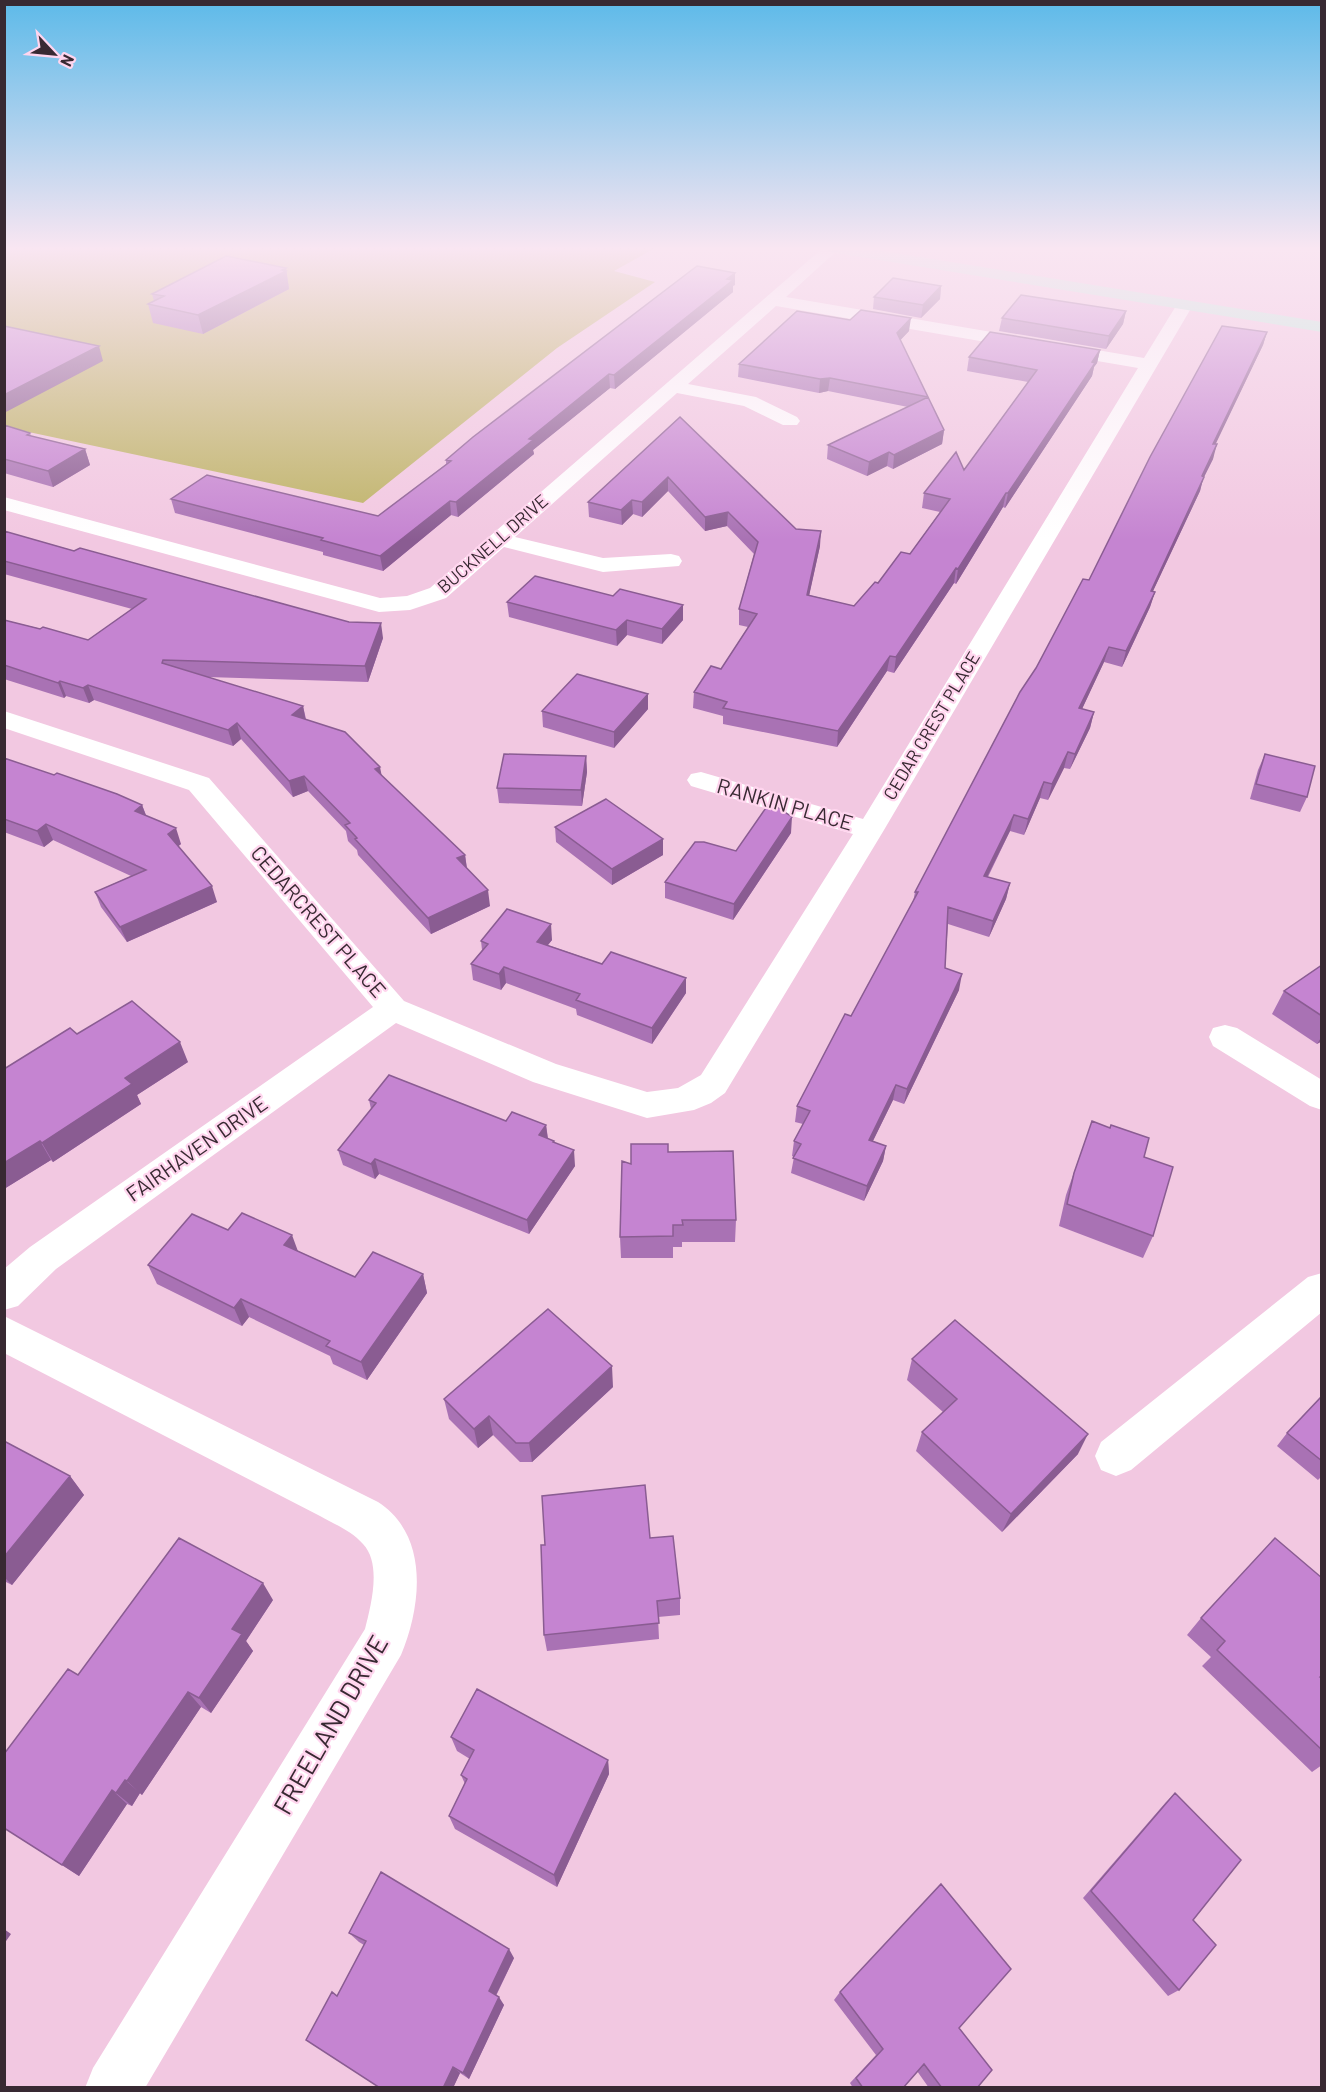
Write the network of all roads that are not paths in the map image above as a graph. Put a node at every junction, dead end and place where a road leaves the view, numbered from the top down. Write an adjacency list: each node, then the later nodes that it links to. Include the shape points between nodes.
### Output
1 (722, 345): 5 (street, BUCKNELL DRIVE)
2 (1032, 345): 4 (street)
3 (1162, 345): 4 (street, CEDAR CREST PLACE)
4 (1150, 365): 12 (street, CEDAR CREST PLACE)
5 (674, 387): 6 (street, via 749,401); 8 (street, BUCKNELL DRIVE)
6 (790, 421)
7 (4, 503): 8 (street, BUCKNELL DRIVE, via 378,605 410,603 438,593)
8 (499, 539): 9 (street, via 603,565)
9 (671, 561)
10 (4, 719): 13 (street, CEDARCREST PLACE, via 199,784)
11 (701, 780): 12 (street, RANKIN PLACE)
12 (870, 830): 16 (street, CEDAR CREST PLACE, via 713,1084 682,1101)
13 (393, 1010): 16 (street, CEDARCREST PLACE, via 545,1073); 18 (street, FAIRHAVEN DRIVE, via 43,1258)
14 (1225, 1037): 15 (street)
15 (1322, 1097)
16 (647, 1105)
17 (1322, 1289): 20 (street)
18 (4, 1294)
19 (4, 1333): 21 (street, FREELAND DRIVE, via 344,1506 379,1530 394,1566 393,1612 385,1639)
20 (1116, 1455)
21 (113, 2088)

